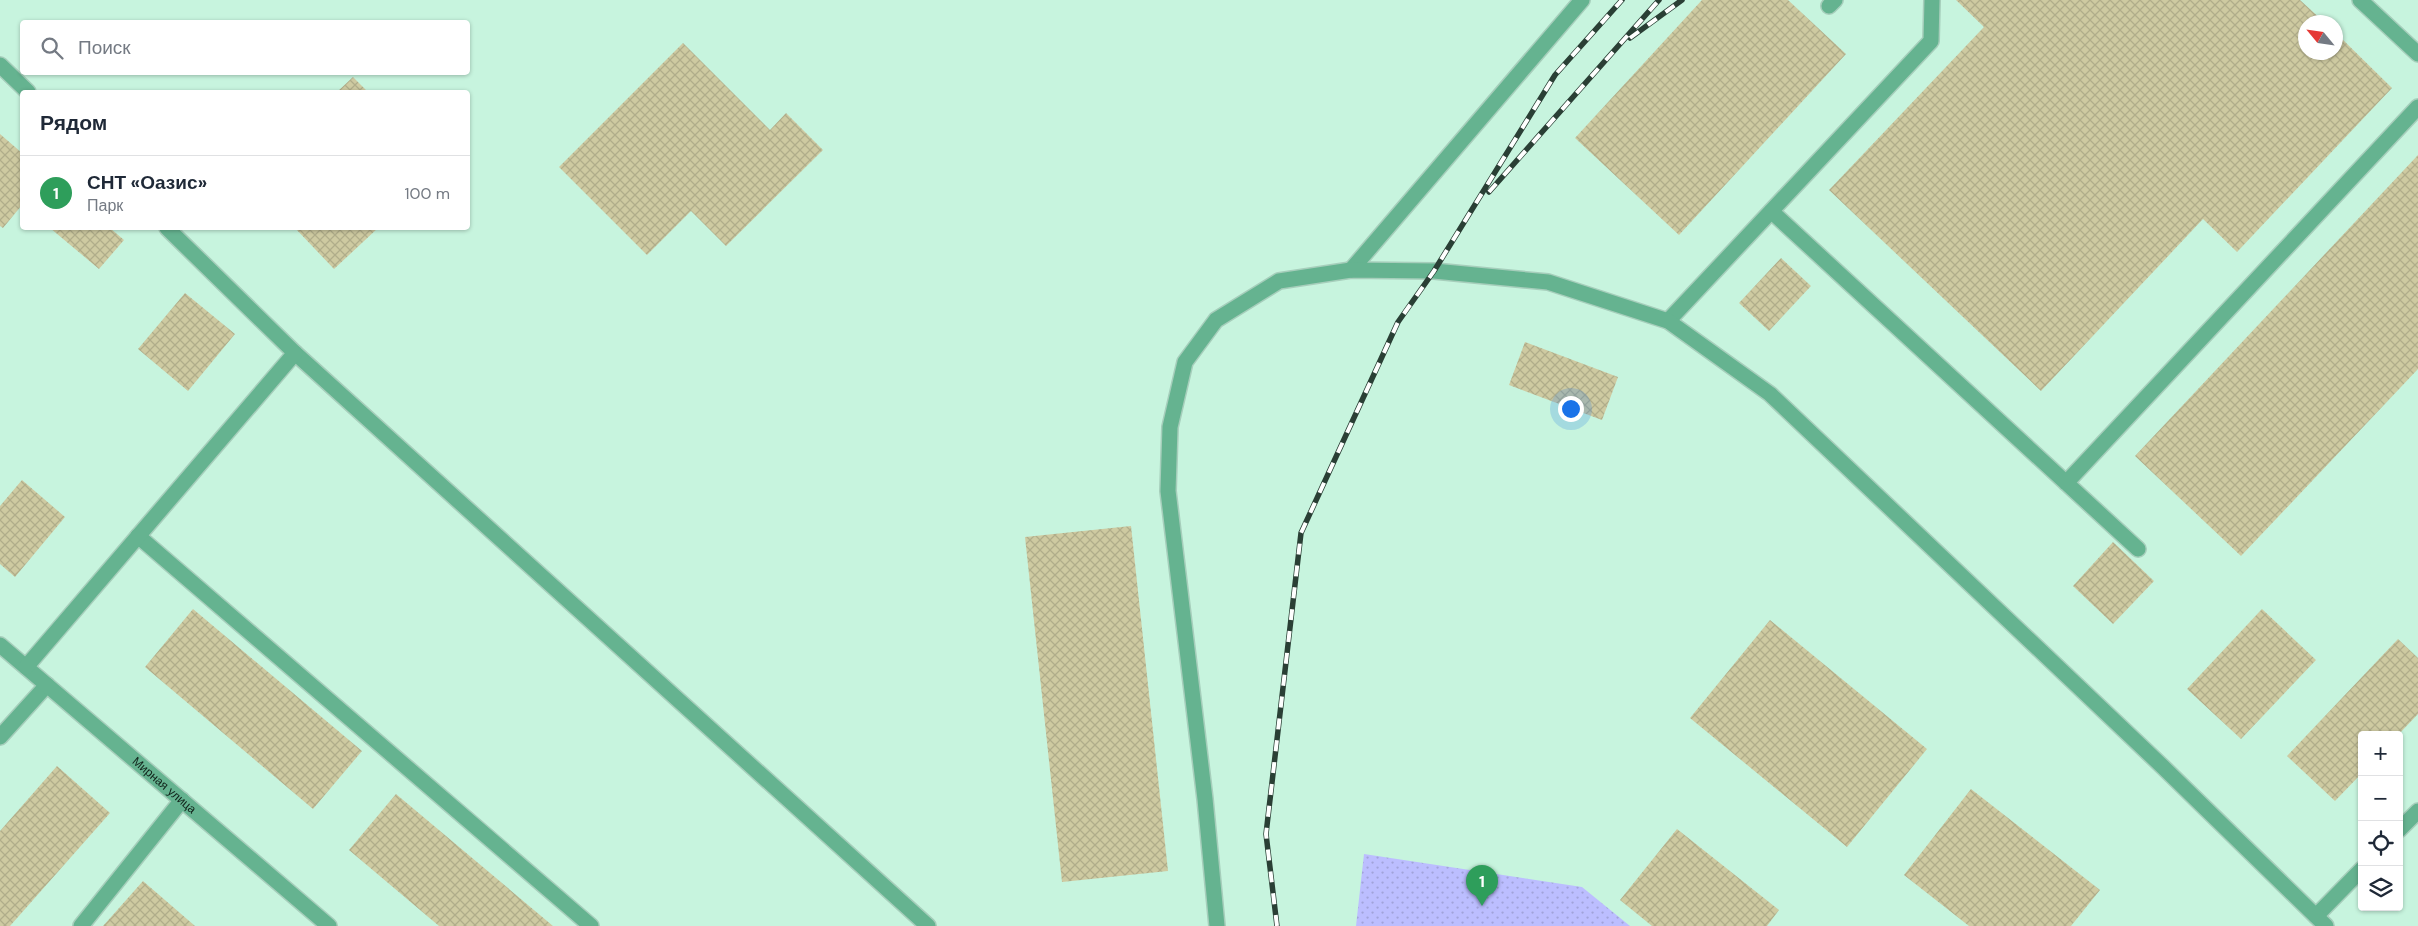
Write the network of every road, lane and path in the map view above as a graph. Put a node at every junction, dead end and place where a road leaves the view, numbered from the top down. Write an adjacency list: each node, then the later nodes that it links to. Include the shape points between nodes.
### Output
1 (1582, 0): 10 (street)
2 (1932, 0): 8 (street, via 1931,41)
3 (2360, 0): 4 (street)
4 (2418, 54)
5 (0, 65): 6 (street)
6 (26, 90)
7 (2418, 107): 13 (street)
8 (1771, 211): 11 (street); 13 (street)
9 (169, 230): 12 (street)
10 (1351, 270): 11 (street, via 1434,271 1548,282); 29 (street, via 1279,281 1216,320 1185,362 1170,427 1168,491)
11 (1668, 321): 24 (street, via 1770,394)
12 (295, 353): 14 (street); 28 (street)
13 (2066, 483): 15 (street)
14 (138, 536): 17 (street); 27 (street)
15 (2138, 549)
16 (0, 645): 17 (street, Мирная улица)
17 (26, 667): 18 (street, Мирная улица)
18 (47, 685): 19 (street); 20 (street, Мирная улица)
19 (0, 737)
20 (182, 800): 25 (street); 26 (street, Мирная улица)
21 (2418, 811): 22 (street)
22 (2403, 826)
23 (2358, 874): 24 (street)
24 (2321, 921)
25 (81, 926)
26 (329, 926)
27 (591, 926)
28 (928, 926)
29 (1217, 926)

